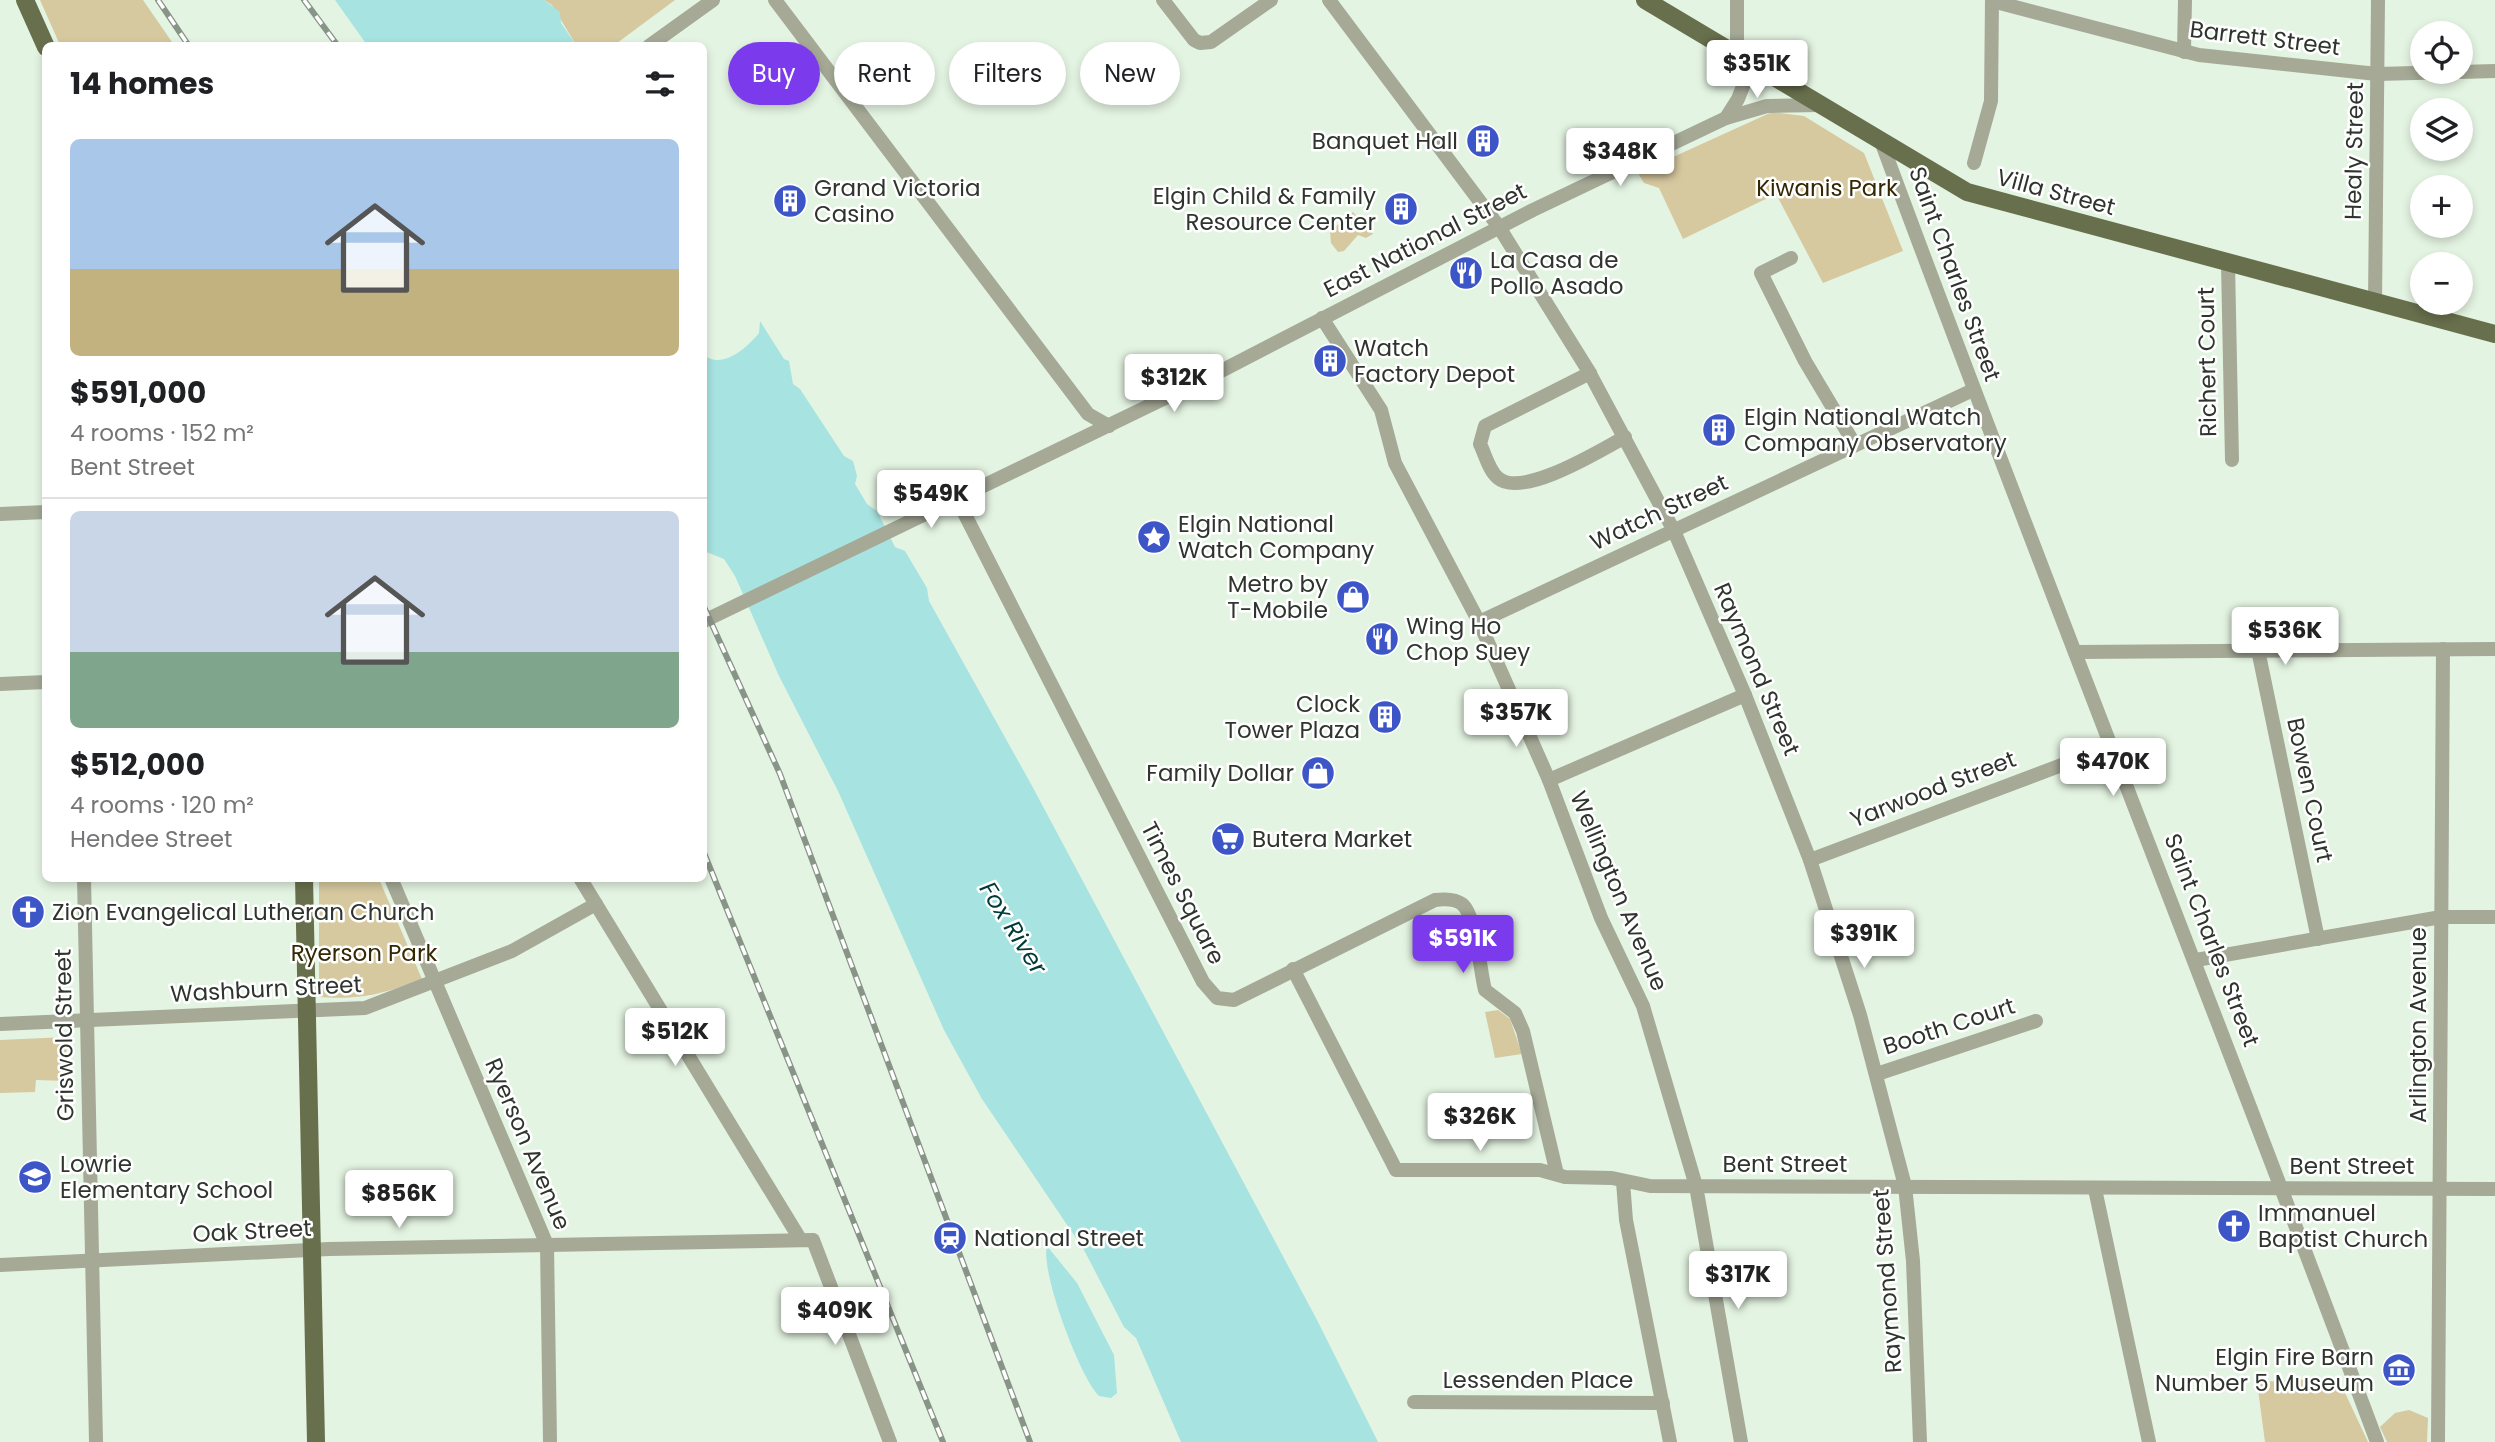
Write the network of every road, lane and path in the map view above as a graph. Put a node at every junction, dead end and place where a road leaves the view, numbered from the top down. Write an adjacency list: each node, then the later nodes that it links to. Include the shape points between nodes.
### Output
1 (25, 0): 12 (main road)
2 (713, 0): 13 (street)
3 (775, 0): 32 (street)
4 (1163, 0): 5 (street, via 1200,43 1211,41)
5 (1271, 0)
6 (1329, 0): 24 (street, Raymond Street)
7 (1645, 0): 15 (main road, Villa Street)
8 (1737, 0): 15 (street)
9 (2185, 0): 14 (street)
10 (2378, 0): 19 (street, Healy Street)
11 (1992, 1): 14 (street, Barrett Street); 23 (street, via 1991,101)
12 (44, 42)
13 (655, 42)
14 (2184, 52): 19 (street, Barrett Street)
15 (1745, 59): 20 (main road, Villa Street); 21 (street, via 1738,99)
16 (2495, 71): 17 (street)
17 (2473, 72)
18 (2410, 73): 19 (street, Barrett Street)
19 (2377, 74): 27 (street, Healy Street)
20 (1821, 105): 21 (street, East National Street, via 1767,106); 22 (main road, Villa Street)
21 (1726, 118): 24 (street, East National Street)
22 (1881, 141): 26 (main road, Villa Street, via 1981,198); 31 (street, Saint Charles Street)
23 (1974, 163)
24 (1499, 227): 28 (street, East National Street); 30 (street, Raymond Street)
25 (1791, 258): 36 (street, via 1761,273 1805,360)
26 (2228, 264): 27 (main road, Villa Street); 37 (street, Richert Court)
27 (2375, 303): 29 (main road, Villa Street)
28 (1322, 318): 33 (street, East National Street); 43 (street, Wellington Avenue, via 1381,410 1395,463)
29 (2495, 334)
30 (1590, 373): 35 (street, Raymond Street); 35 (street, via 1485,426 1480,444 1495,475 1509,482 1551,475)
31 (1973, 390): 36 (street, Watch Street); 47 (street, Saint Charles Street)
32 (1088, 414): 33 (street); 34 (street)
33 (1109, 426): 34 (street)
34 (1092, 435): 38 (street)
35 (1625, 437): 41 (street, Raymond Street)
36 (1856, 445): 41 (street, Watch Street)
37 (2232, 460)
38 (957, 499): 42 (street); 63 (street, Times Square, via 1203,982 1217,998 1234,1000)
39 (42, 512): 40 (street)
40 (0, 514)
41 (1674, 531): 43 (street, Watch Street); 50 (street, Raymond Street)
42 (707, 619)
43 (1479, 622): 52 (street, Wellington Avenue)
44 (2443, 649): 45 (street); 46 (street); 60 (street, Arlington Avenue)
45 (2495, 649)
46 (2258, 650): 47 (street); 61 (street, Bowen Court)
47 (2075, 652): 51 (street, Saint Charles Street)
48 (42, 682): 49 (street)
49 (0, 684)
50 (1745, 695): 52 (street); 53 (street, Raymond Street)
51 (2112, 746): 53 (street, Yarwood Street); 62 (street, Saint Charles Street)
52 (1549, 780): 72 (street, Wellington Avenue, via 1601,918 1643,1006)
53 (1810, 860): 69 (street, Raymond Street)
54 (84, 882): 66 (street, Griswold Street)
55 (304, 882): 65 (main road)
56 (393, 882): 64 (street, Ryerson Avenue)
57 (582, 882): 58 (street)
58 (596, 904): 64 (street, Washburn Street, via 512,951); 78 (street)
59 (2495, 917): 60 (street)
60 (2441, 918): 61 (street); 76 (street, Arlington Avenue)
61 (2318, 939): 62 (street)
62 (2196, 960): 74 (street, Saint Charles Street)
63 (1293, 970): 70 (street, via 1396,1170 1541,1170); 70 (street, via 1435,900 1462,904 1470,917 1485,990 1516,1013 1523,1031)
64 (435, 983): 65 (street, Washburn Street, via 365,1008); 79 (street, Ryerson Avenue)
65 (307, 1009): 66 (street, Washburn Street); 80 (main road)
66 (87, 1020): 68 (street, Washburn Street); 81 (street, Griswold Street)
67 (2036, 1021): 69 (street, Booth Court)
68 (0, 1024)
69 (1877, 1074): 73 (street, Raymond Street)
70 (1558, 1174): 71 (street, Bent Street)
71 (1623, 1182): 72 (street, Bent Street); 84 (street, via 1626,1220)
72 (1696, 1186): 73 (street, Bent Street); 90 (street, Wellington Avenue)
73 (1905, 1186): 75 (street, Bent Street); 91 (street, Raymond Street, via 1913,1261)
74 (2283, 1188): 75 (street, Bent Street); 76 (street, Bent Street); 93 (street, Saint Charles Street)
75 (2095, 1189): 92 (street)
76 (2439, 1189): 77 (street, Bent Street); 94 (street, Arlington Avenue)
77 (2495, 1189)
78 (800, 1239): 79 (street, Oak Street); 88 (street, via 813,1240)
79 (547, 1245): 80 (street, Oak Street); 87 (street, Ryerson Avenue)
80 (311, 1250): 81 (street, Oak Street); 86 (main road)
81 (92, 1262): 82 (street, Oak Street); 85 (street, Griswold Street)
82 (0, 1265)
83 (1414, 1402): 84 (street, Lessenden Place)
84 (1663, 1403): 89 (street)
85 (96, 1442)
86 (316, 1442)
87 (550, 1442)
88 (890, 1442)
89 (1670, 1442)
90 (1741, 1442)
91 (1920, 1442)
92 (2149, 1442)
93 (2378, 1442)
94 (2438, 1442)

